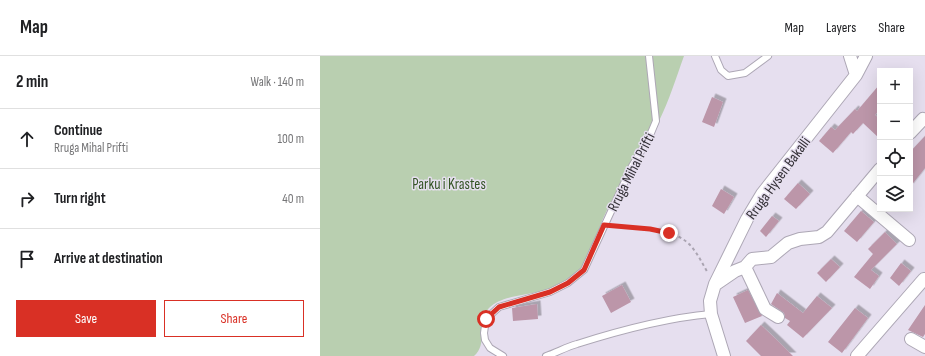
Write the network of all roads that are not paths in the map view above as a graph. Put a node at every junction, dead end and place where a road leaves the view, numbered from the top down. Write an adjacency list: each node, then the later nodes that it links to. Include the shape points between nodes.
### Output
1 (649, 56): 19 (lane, Rruga Mihal Prifti, via 656,121 648,140 632,166 584,270 568,283 550,292 499,307 486,319 485,340 490,348)
2 (716, 56): 3 (lane, via 721,70 728,76 744,73)
3 (768, 56)
4 (850, 56): 6 (street)
5 (866, 56): 6 (street, Rruga Hysen Bakalli)
6 (856, 75): 14 (street, Rruga Hysen Bakalli, via 762,194)
7 (925, 120): 8 (street, via 923,119)
8 (913, 130)
9 (877, 173): 10 (street)
10 (857, 196): 11 (street); 12 (street, via 820,237 788,243 771,257 752,260)
11 (909, 240)
12 (745, 267): 14 (street); 16 (street, via 765,309)
13 (924, 279): 22 (street)
14 (715, 284): 15 (street, Rruga Hysen Bakalli, via 710,301)
15 (711, 314): 20 (lane, via 680,317 639,326 575,344); 21 (street, Rruga Hysen Bakalli)
16 (778, 317)
17 (911, 339): 18 (street)
18 (925, 347)
19 (503, 356)
20 (546, 356)
21 (724, 356)
22 (857, 356)

